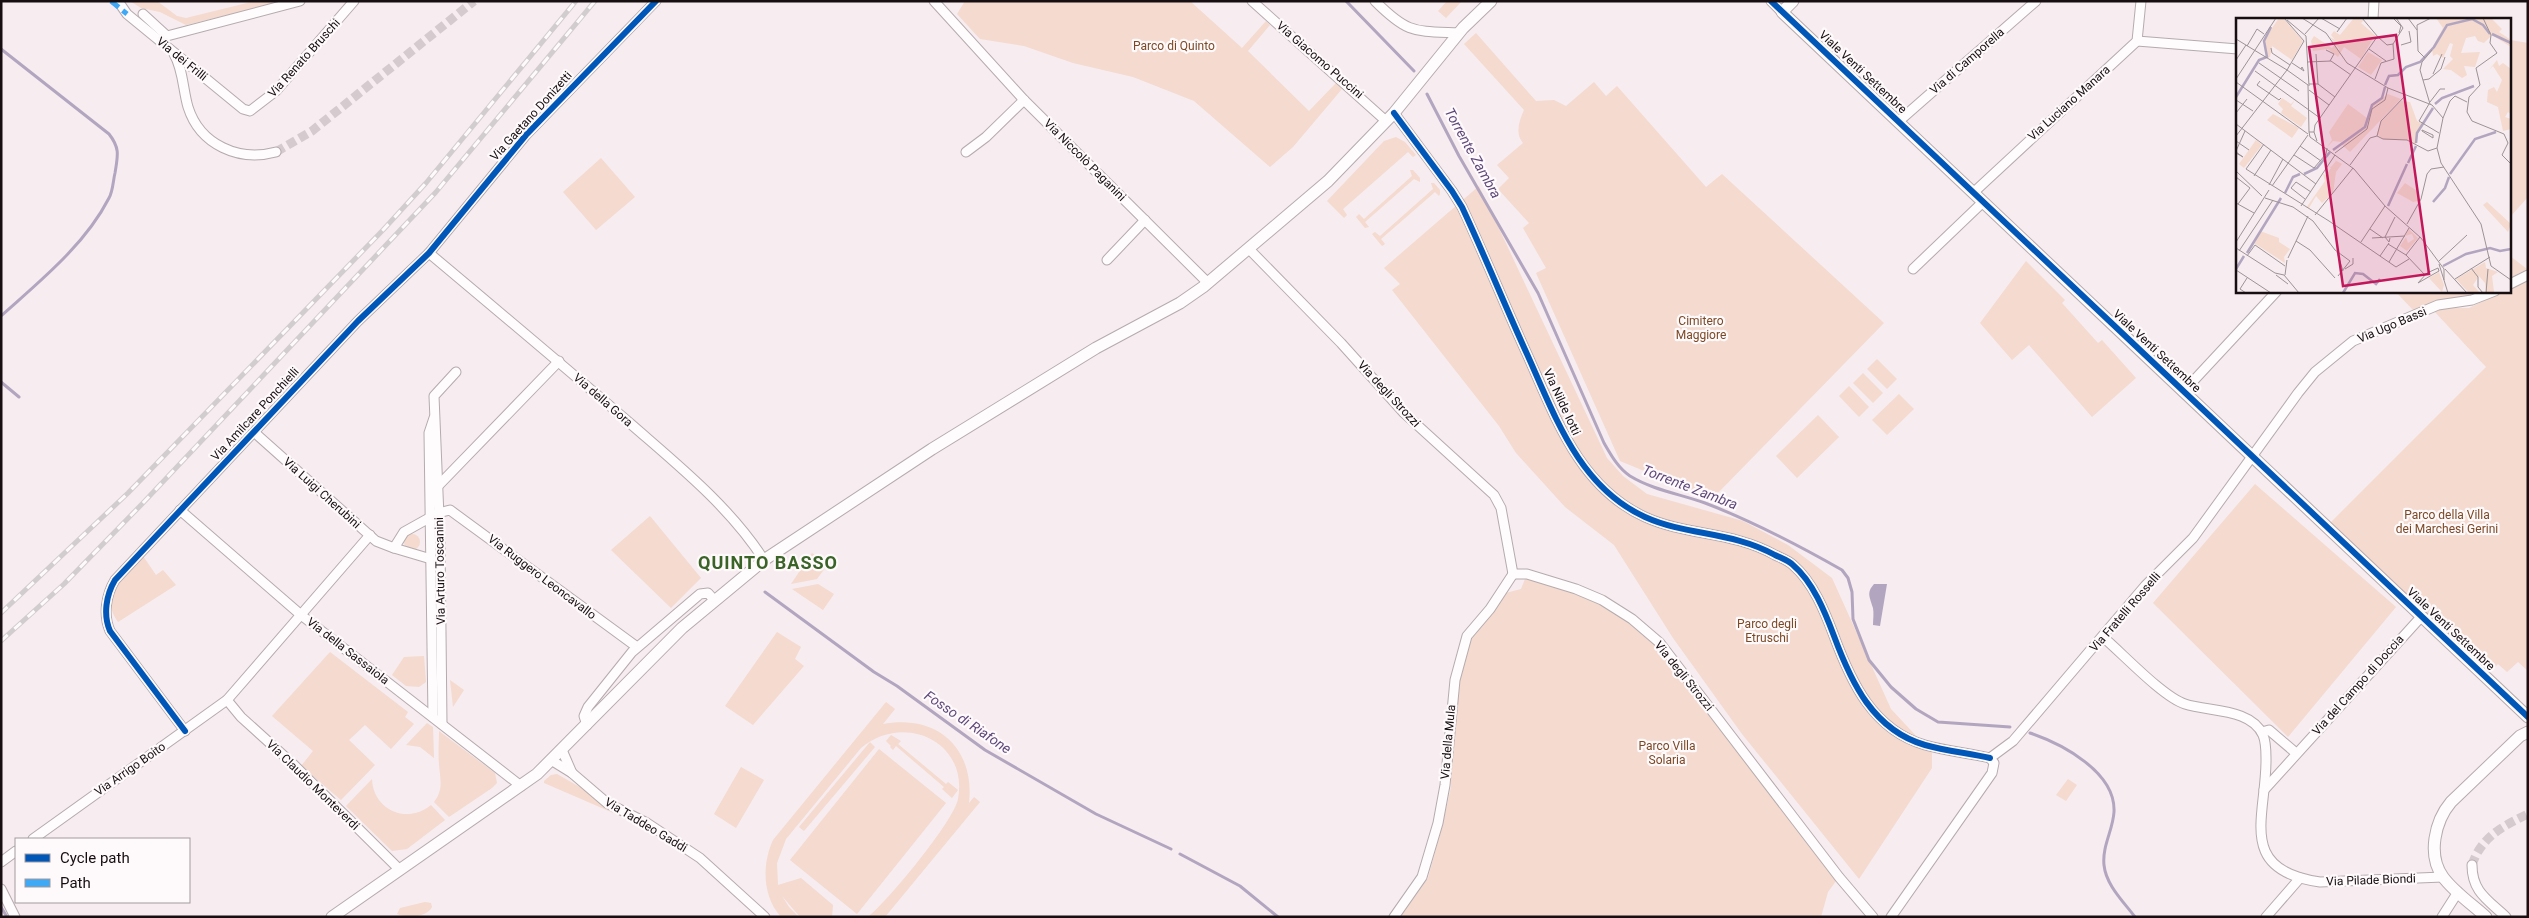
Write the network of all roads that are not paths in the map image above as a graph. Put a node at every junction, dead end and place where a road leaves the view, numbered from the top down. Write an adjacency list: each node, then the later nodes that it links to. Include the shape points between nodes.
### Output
1 (118, 1): 20 (street, Via dei Frilli, via 127,14)
2 (300, 1): 15 (street, via 167,36)
3 (354, 1): 22 (street, Via Renato Bruschi, via 276,90)
4 (1252, 1): 23 (street, Via Giacomo Puccini)
5 (1375, 1): 17 (street, via 1397,22 1409,28)
6 (1491, 1): 17 (main road)
7 (1771, 1): 14 (street, Viale Venti Settembre)
8 (1793, 1): 14 (main road)
9 (2036, 1): 24 (street, Via di Camporella)
10 (2141, 1): 18 (street)
11 (2374, 1): 16 (street)
12 (654, 3): 31 (street, Via Gaetano Donizetti, via 526,135)
13 (934, 3): 21 (street, Via Niccolò Paganini)
14 (1782, 12): 24 (main road, Viale Venti Settembre)
15 (143, 14)
16 (2373, 18)
17 (1459, 33): 23 (main road)
18 (2137, 41): 19 (street); 27 (street, Via Luciano Manara)
19 (2236, 49)
20 (170, 50): 22 (street, Via dei Frilli, via 243,109); 25 (street, via 177,61 188,108 209,138 224,149 242,155 262,156)
21 (1024, 100): 26 (street); 29 (street, Via Niccolò Paganini)
22 (250, 111)
23 (1390, 117): 30 (main road, via 1328,182); 68 (street, Via Nilde Iotti, via 1452,191 1563,435 1598,484 1617,501 1645,517 1739,539 1793,564 1818,598 1851,679 1864,700 1889,726 1934,748)
24 (1898, 121): 27 (main road, Viale Venti Settembre)
25 (276, 152)
26 (966, 152)
27 (1973, 193): 28 (main road, Viale Venti Settembre)
28 (1982, 202): 33 (street); 41 (main road, Viale Venti Settembre)
29 (1145, 220): 32 (street); 35 (street, Via Niccolò Paganini)
30 (1249, 250): 35 (main road); 52 (street, Via degli Strozzi, via 1404,412 1494,495 1501,508)
31 (429, 253): 39 (street, Via della Gora); 43 (street, Via Amilcare Ponchielli, via 358,321)
32 (1107, 260)
33 (1913, 269)
34 (2528, 275): 36 (street)
35 (1208, 283): 51 (main road, via 1185,300 1118,336 932,448)
36 (2512, 283)
37 (2276, 292): 41 (street)
38 (2492, 292): 44 (street, Via Ugo Bassi, via 2472,300 2438,305 2353,341 2315,372)
39 (559, 361): 45 (street); 51 (street, Via della Gora, via 704,490 755,545)
40 (456, 372): 42 (street, Via Arturo Toscanini, via 434,396)
41 (2183, 392): 44 (main road, Viale Venti Settembre)
42 (434, 417): 45 (street, Via Arturo Toscanini); 47 (street, Via Arturo Toscanini, via 429,434)
43 (254, 432): 46 (street, Via Amilcare Ponchielli); 48 (street, Via Luigi Cherubini)
44 (2252, 458): 55 (main road, Viale Venti Settembre); 56 (street, Via Fratelli Rosselli, via 2193,538 2145,586)
45 (438, 487): 47 (street, Via Arturo Toscanini)
46 (180, 510): 54 (street, Via della Sassaiola); 63 (street, Via Amilcare Ponchielli, via 117,577 107,598 107,622 110,631)
47 (438, 513): 49 (street, via 407,530); 50 (street, Via Arturo Toscanini); 57 (street, Via Ruggero Leoncavallo, via 450,510 459,515); 61 (street, Via Arturo Toscanini)
48 (370, 535): 49 (street, Via Luigi Cherubini, via 381,544); 54 (street, Via Arrigo Boito)
49 (394, 548): 50 (street, Via Arturo Toscanini)
50 (431, 559): 59 (street, Via Arturo Toscanini)
51 (764, 560): 53 (main road)
52 (1513, 574): 85 (street, Via della Mula, via 1467,636 1455,680 1438,823 1422,877); 86 (street, Via degli Strozzi, via 1527,574 1576,588 1602,600 1632,619 1660,643)
53 (715, 601): 57 (street, via 708,593 700,594); 62 (main road, via 677,634)
54 (301, 615): 58 (street, Via Arrigo Boito); 59 (street, Via della Sassaiola)
55 (2420, 617): 60 (main road, Viale Venti Settembre); 67 (street, Via del Campo di Doccia)
56 (2103, 637): 64 (street, via 2170,697 2185,704 2242,717); 68 (street, Via Fratelli Rosselli, via 2007,747)
57 (637, 648): 62 (street, via 588,707 584,716)
58 (227, 700): 63 (street, Via Arrigo Boito); 77 (street, Via Claudio Monteverdi)
59 (432, 717): 61 (street, Via della Sassaiola)
60 (2528, 717)
61 (442, 724): 71 (street, Via della Sassaiola)
62 (587, 725): 66 (main road)
63 (185, 731): 73 (street, Via Arrigo Boito)
64 (2262, 732): 67 (street, via 2270,730); 72 (street, Via Pilade Biondi, via 2266,751)
65 (2528, 732): 78 (main road, via 2503,751 2442,814 2434,844)
66 (562, 750): 69 (main road); 70 (street, Via Taddeo Gaddi)
67 (2296, 754): 72 (street, Via del Campo di Doccia)
68 (1990, 758): 87 (street, via 1984,781)
69 (551, 760): 70 (street, Via Taddeo Gaddi); 71 (main road)
70 (572, 773): 84 (street, Via Taddeo Gaddi, via 607,803 647,823 700,858)
71 (521, 786): 77 (main road)
72 (2264, 790): 79 (street, Via Pilade Biondi, via 2259,832 2265,849 2280,867)
73 (34, 838)
74 (15, 852): 75 (street)
75 (1, 862)
76 (2472, 864): 91 (street, via 2475,885)
77 (400, 870): 83 (main road)
78 (2443, 877): 79 (street, Via Pilade Biondi, via 2320,882); 81 (main road)
79 (2300, 878): 88 (street)
80 (1, 889): 82 (street)
81 (2458, 892): 89 (street); 90 (main road)
82 (15, 917)
83 (332, 917)
84 (765, 917)
85 (1394, 917)
86 (1873, 917)
87 (1891, 917)
88 (2266, 917)
89 (2442, 917)
90 (2486, 917)
91 (2506, 917)

